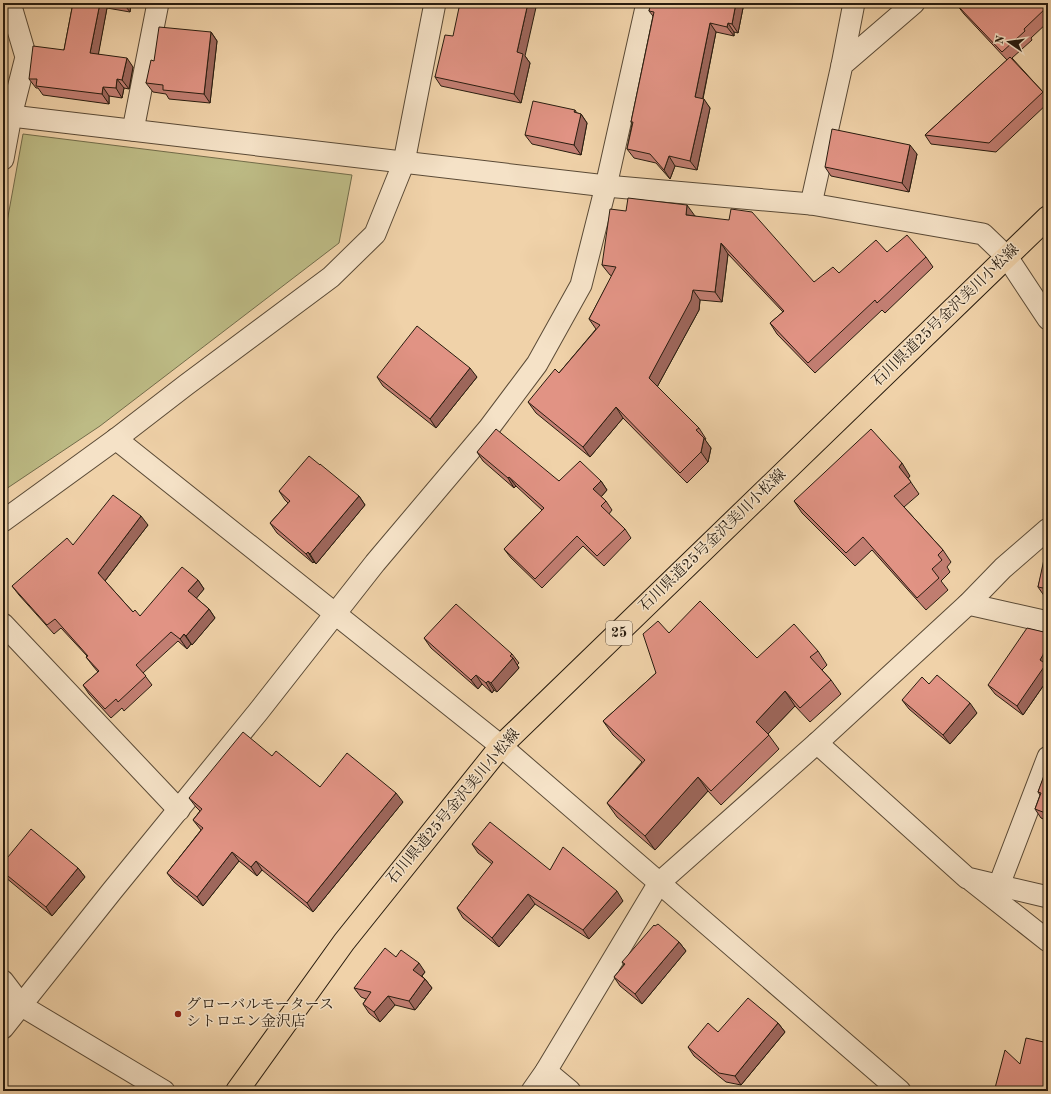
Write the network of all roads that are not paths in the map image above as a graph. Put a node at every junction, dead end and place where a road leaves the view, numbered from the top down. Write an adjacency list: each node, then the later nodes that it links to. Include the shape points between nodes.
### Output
1 (10, 3): 8 (street, via 26,57)
2 (158, 3): 9 (street)
3 (435, 3): 11 (street)
4 (647, 3): 12 (street)
5 (854, 3): 7 (street)
6 (914, 3): 7 (street)
7 (842, 65): 13 (street)
8 (7, 116): 9 (street); 10 (street)
9 (133, 130): 11 (street)
10 (3, 159)
11 (404, 162): 12 (street); 17 (street, via 375,234 331,277)
12 (606, 186): 13 (street); 21 (street, via 582,285 537,364 489,428 375,563)
13 (811, 204): 15 (street, via 983,234)
14 (1048, 217): 15 (main road, 石川県道25号金沢美川小松線 / 25)
15 (1007, 257): 16 (street); 25 (main road, 石川県道25号金沢美川小松線 / 25)
16 (1048, 319)
17 (116, 439): 18 (street); 21 (street)
18 (3, 521)
19 (1048, 529): 20 (street, via 1003,568)
20 (968, 604): 22 (street); 24 (street)
21 (336, 614): 25 (street); 27 (street)
22 (1048, 622)
23 (3, 624): 27 (street)
24 (817, 743): 28 (street); 29 (street)
25 (501, 746): 29 (street); 38 (main road, 石川県道25号金沢美川小松線 / 25, via 344,942)
26 (1048, 757): 30 (street)
27 (178, 810): 34 (street)
28 (967, 878): 30 (street); 32 (street)
29 (659, 883): 36 (street); 41 (street)
30 (999, 885): 31 (street)
31 (1048, 896)
32 (1048, 941)
33 (3, 981): 34 (street)
34 (22, 1006): 35 (street); 37 (street)
35 (3, 1028)
36 (546, 1071): 39 (street); 40 (street)
37 (164, 1091)
38 (237, 1091)
39 (532, 1091)
40 (570, 1091)
41 (900, 1091)

